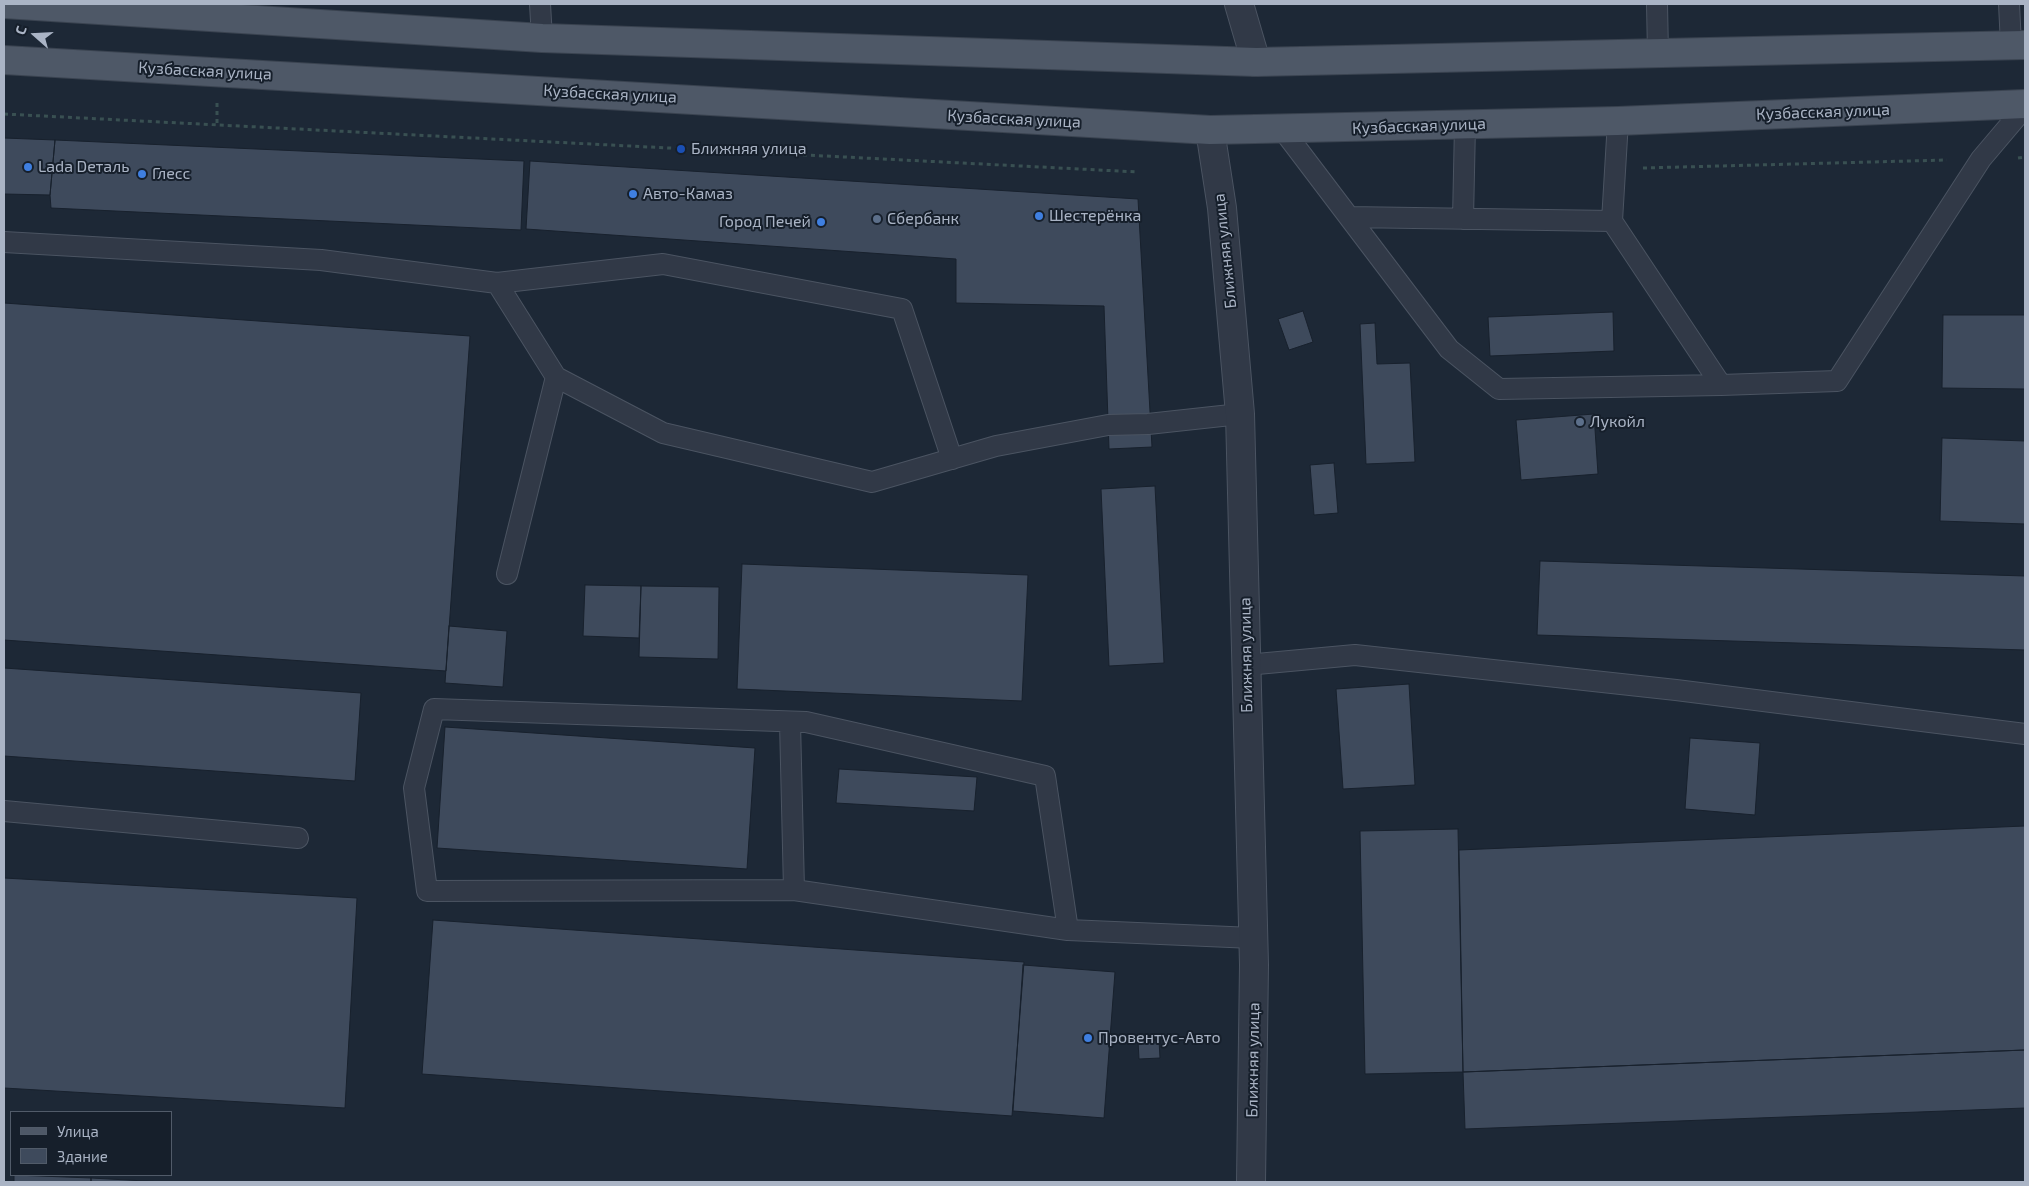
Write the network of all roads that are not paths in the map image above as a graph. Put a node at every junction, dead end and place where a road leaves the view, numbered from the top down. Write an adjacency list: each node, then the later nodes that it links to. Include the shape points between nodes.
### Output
1 (4, 4): 6 (main road)
2 (540, 4): 6 (lane)
3 (1239, 4): 10 (street)
4 (1657, 4): 8 (lane)
5 (2009, 4): 7 (lane)
6 (542, 38): 10 (main road)
7 (2018, 45): 8 (main road)
8 (1658, 53): 10 (main road)
9 (4, 60): 14 (main road, Кузбасская улица)
10 (1256, 62)
11 (2025, 106): 12 (main road, Кузбасская улица); 22 (lane, via 1981,159 1837,381)
12 (1618, 121): 13 (main road, Кузбасская улица); 18 (lane)
13 (1465, 125): 15 (main road, Кузбасская улица); 17 (lane)
14 (1210, 130): 15 (main road, Кузбасская улица); 23 (street, Ближняя улица, via 1222,208)
15 (1283, 130): 16 (lane)
16 (1349, 217): 17 (lane); 22 (lane, via 1449,349 1499,389)
17 (1463, 219): 18 (lane)
18 (1612, 221): 22 (lane)
19 (4, 242): 20 (lane, via 321,260)
20 (497, 283): 21 (lane); 24 (lane, via 663,264 902,309)
21 (556, 377): 24 (lane, via 663,433 872,482); 25 (lane)
22 (1721, 385)
23 (1240, 414): 24 (lane, via 1108,425 996,446); 26 (street, Ближняя улица)
24 (952, 459)
25 (507, 574)
26 (1246, 665): 28 (lane, via 1355,655 1676,690); 33 (street, Ближняя улица)
27 (790, 722): 31 (lane); 31 (lane, via 434,709 414,788 427,891); 32 (lane, via 806,722 1045,776)
28 (2025, 734)
29 (4, 811): 30 (lane)
30 (298, 838)
31 (794, 890): 32 (lane)
32 (1068, 930): 33 (lane)
33 (1254, 938): 34 (street, Ближняя улица)
34 (1251, 1182)

